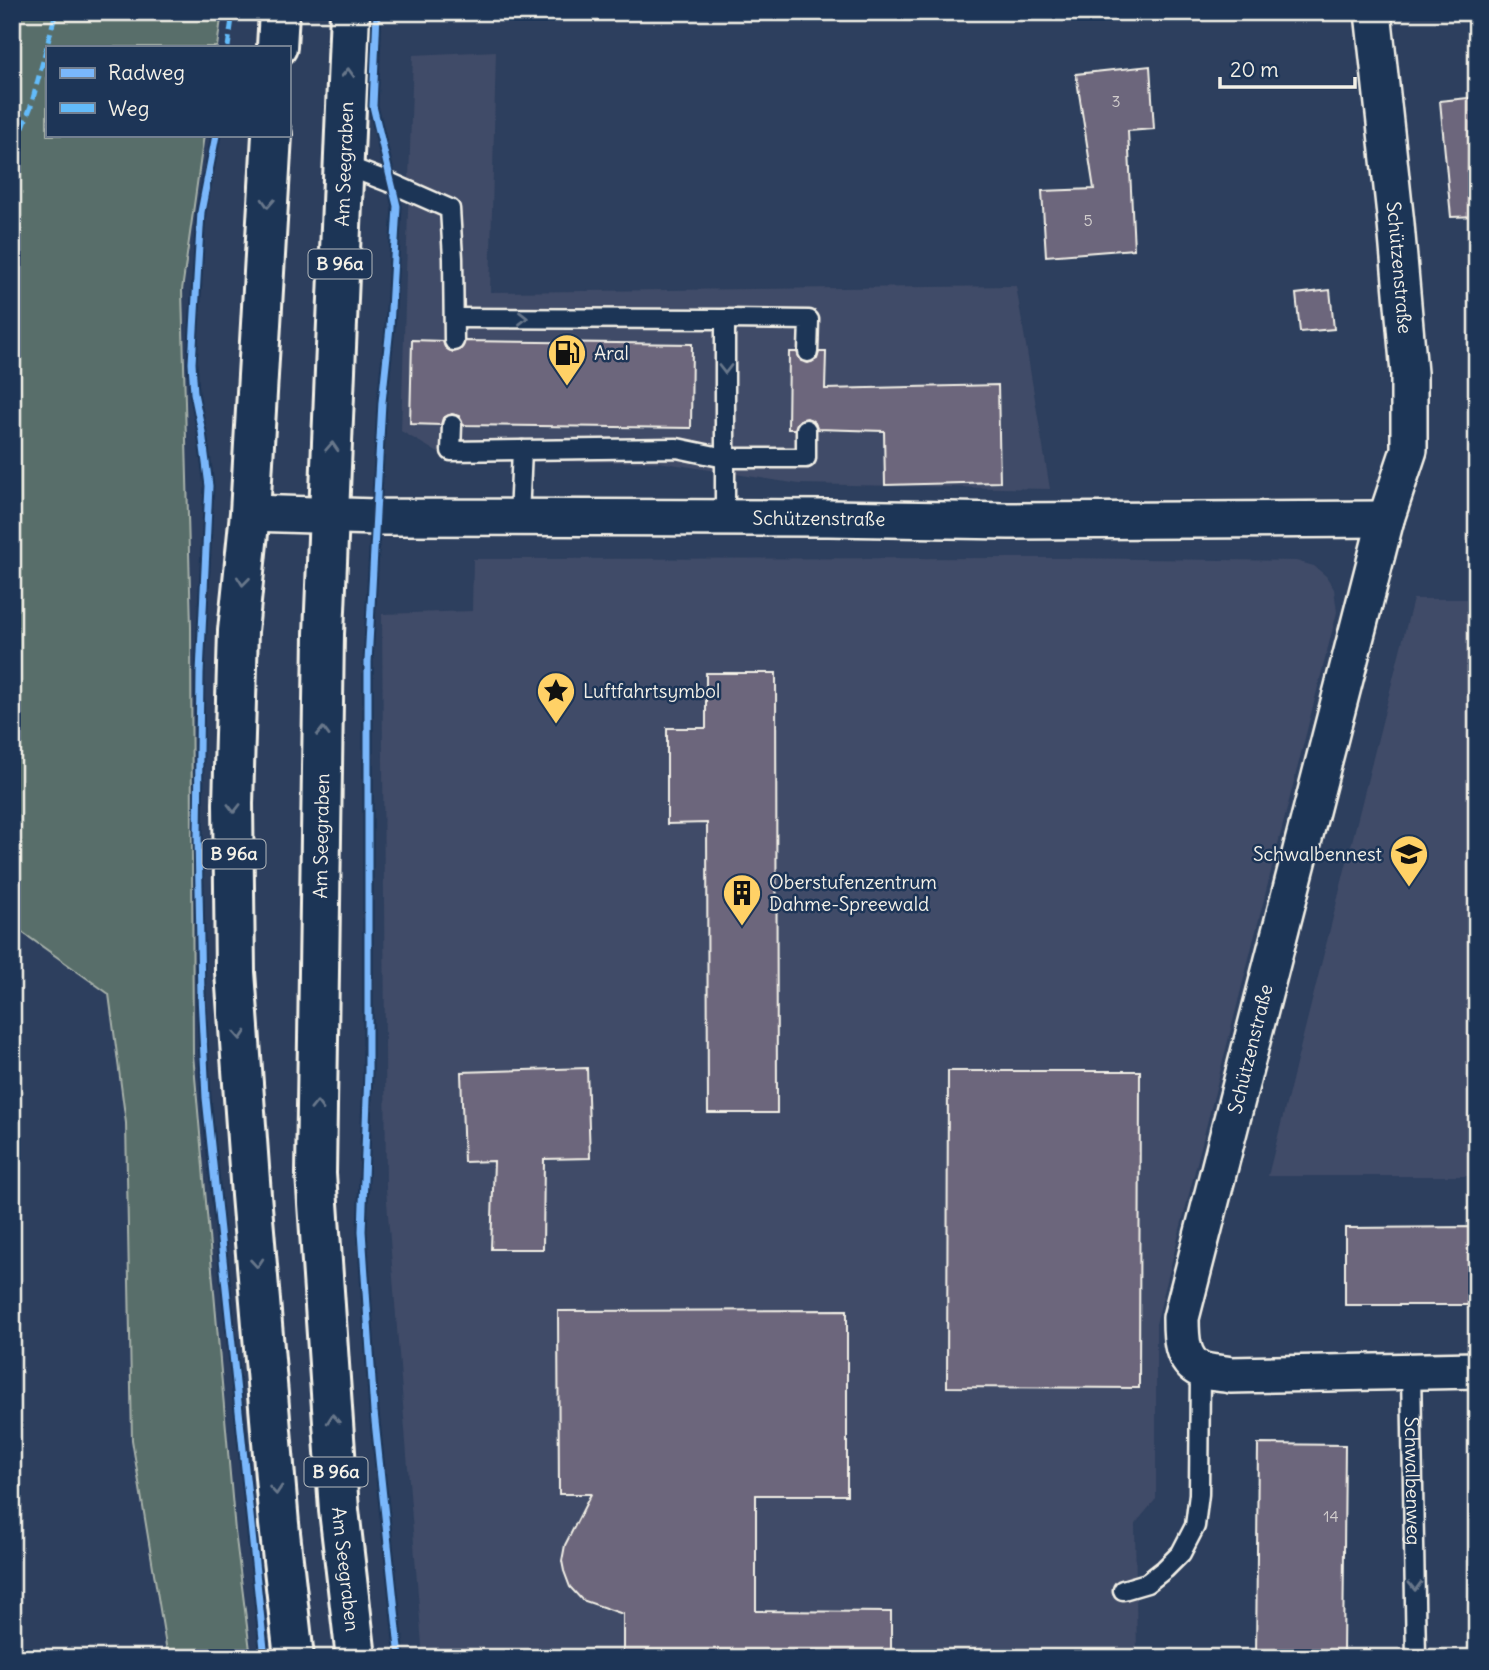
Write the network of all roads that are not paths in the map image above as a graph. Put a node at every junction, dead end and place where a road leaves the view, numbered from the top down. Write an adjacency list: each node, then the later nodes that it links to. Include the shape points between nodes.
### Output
1 (279, 12): 4 (main road)
2 (350, 12): 6 (main road, Am Seegraben / B 96a, one-way to 2)
3 (1373, 12): 19 (street, Schützenstraße, via 1409,373 1409,450)
4 (277, 46)
5 (272, 136): 15 (main road, B 96a, one-way to 15)
6 (344, 165): 7 (lane, via 450,209); 16 (main road, Am Seegraben / B 96a, one-way to 6)
7 (454, 318): 8 (lane, one-way to 8); 9 (lane)
8 (725, 320): 10 (lane, via 809,320); 14 (lane, one-way to 14)
9 (454, 341)
10 (808, 352)
11 (452, 425): 13 (lane, via 451,451)
12 (806, 429): 14 (lane, via 806,458)
13 (522, 450): 14 (lane, via 677,448); 17 (lane)
14 (725, 458): 18 (lane)
15 (250, 513): 16 (street, Schützenstraße); 24 (main road, B 96a, one-way to 24, via 238,631 235,972)
16 (329, 516): 17 (street, Schützenstraße); 25 (main road, Am Seegraben / B 96a, one-way to 16, via 339,1510 316,1174)
17 (519, 517): 18 (street, Schützenstraße)
18 (726, 518): 19 (street, Schützenstraße)
19 (1386, 519): 20 (street, Schützenstraße, via 1181,1318 1181,1344)
20 (1200, 1370): 22 (street, via 1230,1375); 23 (lane, via 1195,1526 1181,1553 1165,1569 1147,1583)
21 (1477, 1370): 22 (street)
22 (1411, 1371): 26 (lane, Schwalbenweg, one-way to 26)
23 (1123, 1590)
24 (294, 1658)
25 (356, 1658)
26 (1416, 1658)

